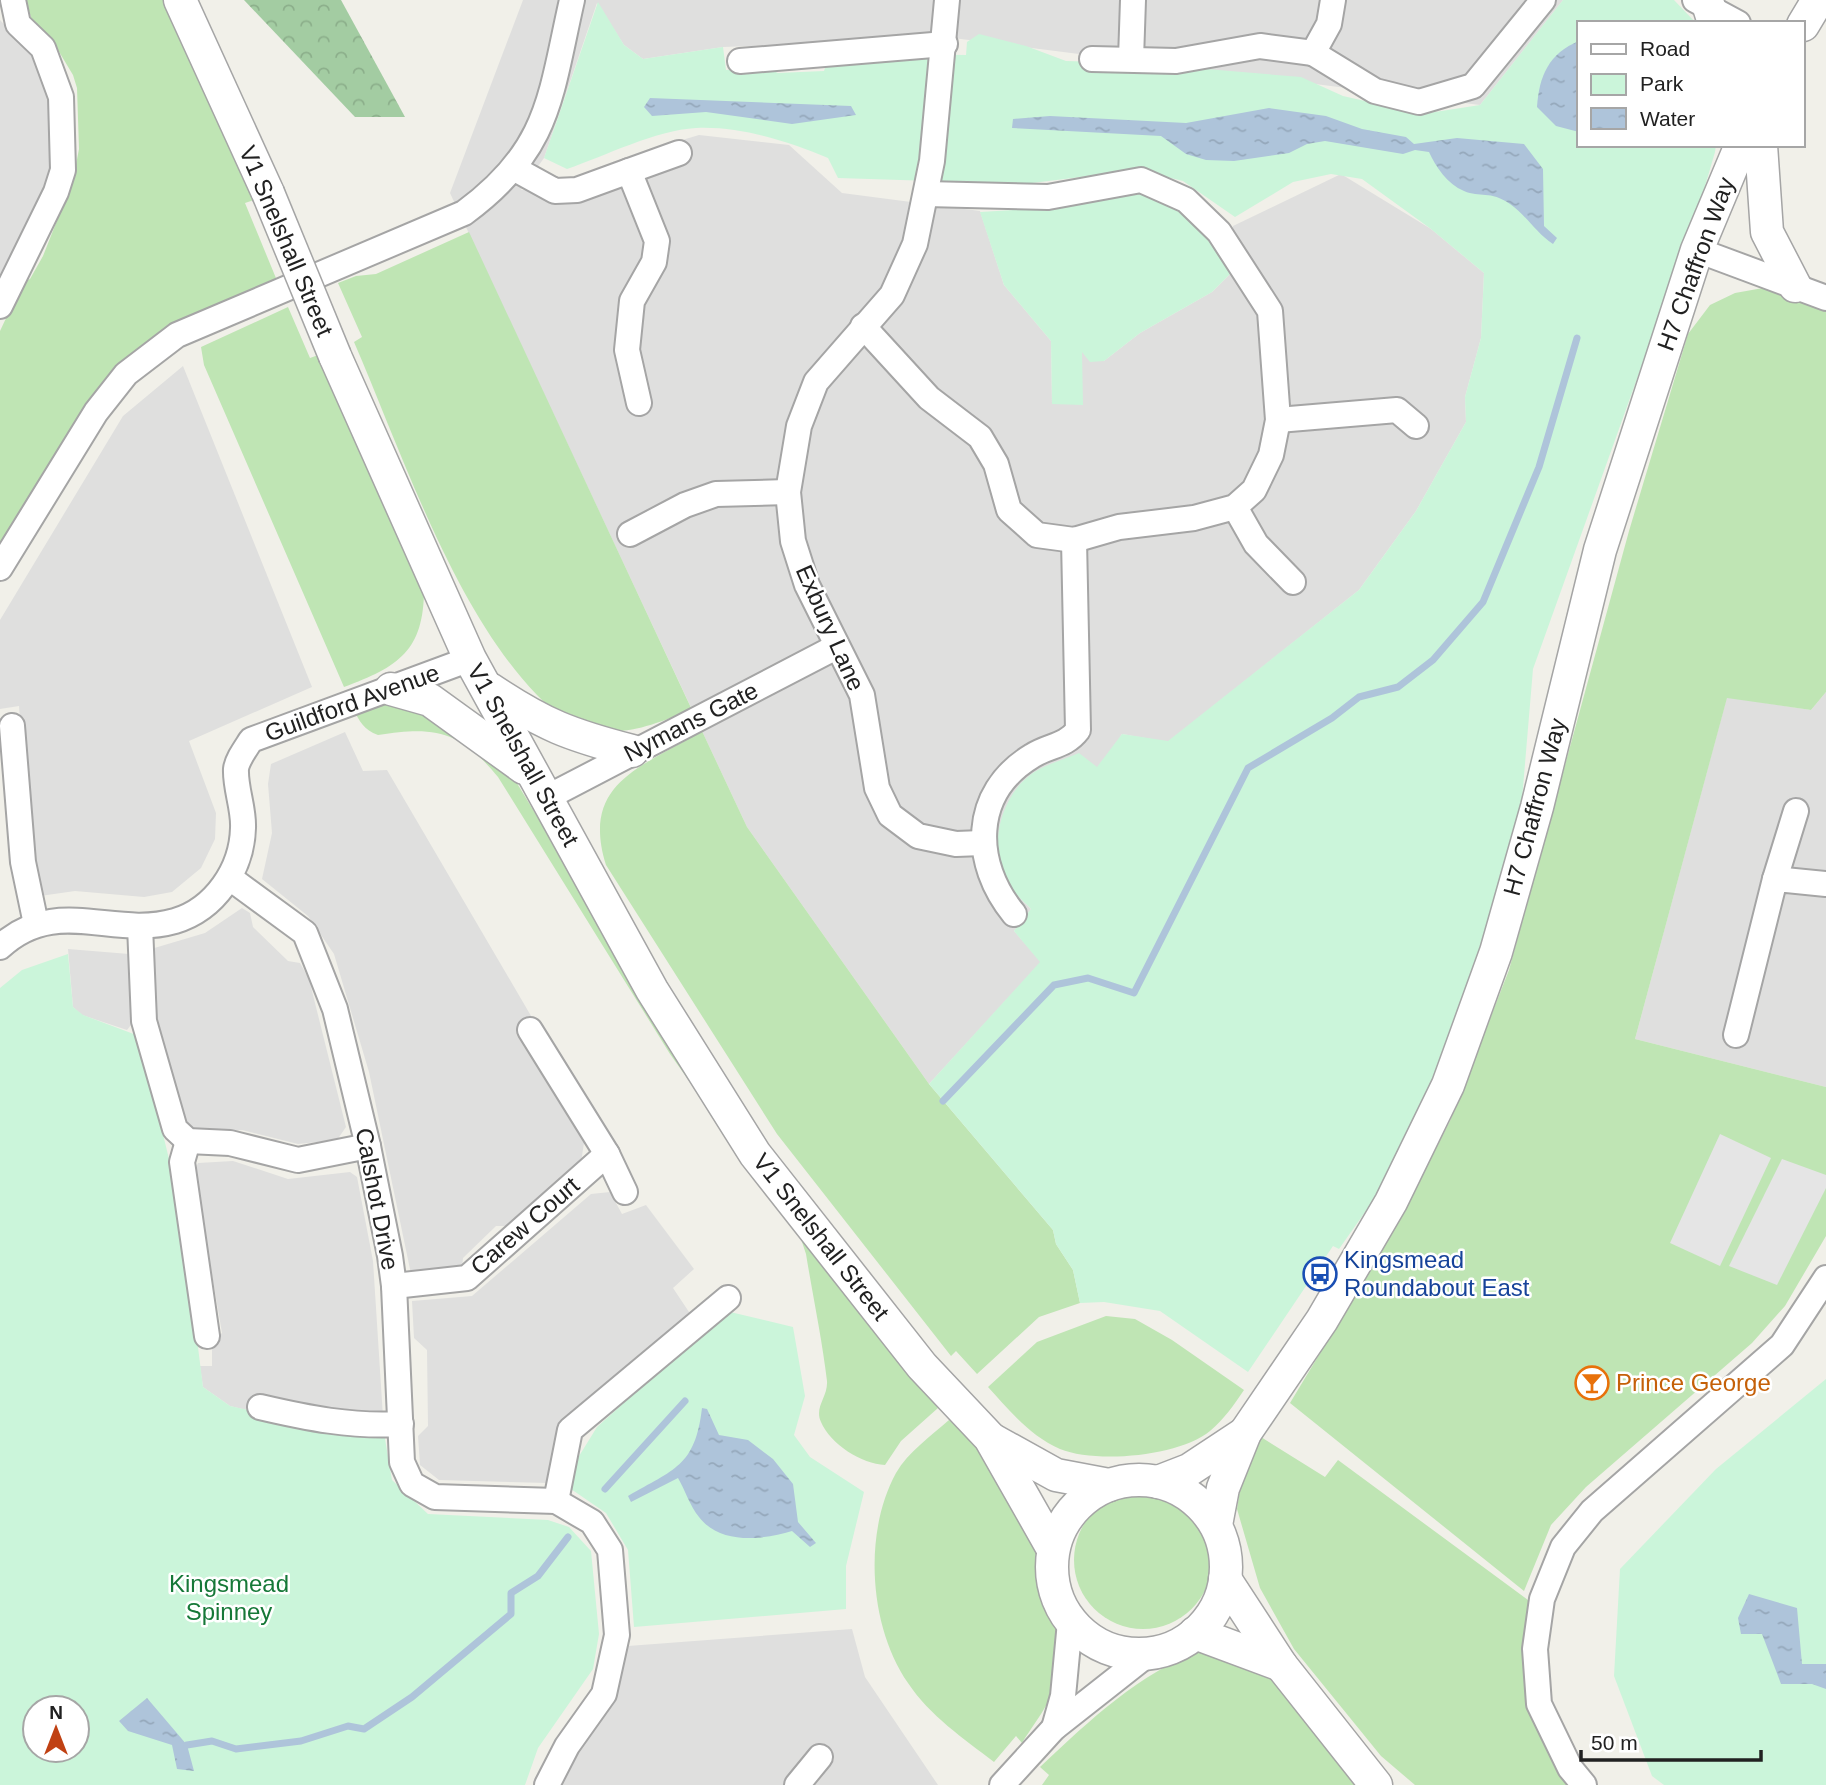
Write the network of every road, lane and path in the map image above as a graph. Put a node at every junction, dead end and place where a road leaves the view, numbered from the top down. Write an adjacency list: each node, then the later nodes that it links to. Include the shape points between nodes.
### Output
1 (13, 0): 27 (street, via 18,24 43,48 61,97 63,170)
2 (180, 0): 39 (street, V1 Snelshall Street, bridge)
3 (572, 0): 21 (street, via 548,106 531,147)
4 (947, 0): 12 (street, Exbury Lane)
5 (1133, 0): 15 (street)
6 (1333, 0): 13 (street, via 1329,24)
7 (1543, 0): 13 (street, via 1473,86 1419,102 1375,91)
8 (1818, 0): 11 (street)
9 (1706, 10): 10 (street)
10 (1733, 21)
11 (1805, 22)
12 (945, 44): 16 (street); 23 (street, Exbury Lane)
13 (1313, 53): 15 (street, via 1260,46 1176,61)
14 (1092, 59): 15 (street)
15 (1131, 59)
16 (740, 61)
17 (1739, 147): 20 (street, H7 Chaffron Way)
18 (1761, 147): 25 (street, via 1767,232)
19 (679, 153): 22 (street)
20 (1727, 160): 24 (street, H7 Chaffron Way)
21 (515, 169): 22 (street, via 555,191 577,190); 36 (street, via 464,213 177,335 126,374 96,412)
22 (629, 171): 29 (street, via 657,241 654,262 632,301 630,314 627,350)
23 (926, 194): 28 (street, Exbury Lane, via 915,244 892,295); 30 (street, via 1048,197 1141,180 1186,200 1219,232 1270,311)
24 (1697, 250): 25 (street); 65 (street, H7 Chaffron Way, via 1600,550 1496,952 1448,1085 1397,1190 1304,1348)
25 (1795, 286): 26 (street)
26 (1826, 298)
27 (0, 306)
28 (863, 326): 32 (street, Exbury Lane, via 816,382 799,425); 35 (street, via 929,398 980,437 996,464 1009,510 1037,535)
29 (639, 403)
30 (1278, 420): 31 (street, via 1396,410); 33 (street, via 1271,455 1254,490)
31 (1416, 426)
32 (788, 492): 34 (street, via 716,494); 38 (street, Exbury Lane, via 793,541 807,585)
33 (1236, 507): 35 (street, via 1194,518 1119,527); 37 (street, via 1255,544)
34 (630, 534)
35 (1074, 540): 45 (street, via 1078,730 1069,741 1032,756 1001,783 986,812)
36 (0, 568)
37 (1293, 582)
38 (836, 647): 42 (street, Nymans Gate); 45 (street, Exbury Lane, via 862,695 877,788 890,815 918,836 956,844)
39 (477, 672): 40 (street, Guildford Avenue); 42 (street, via 535,719 570,735); 43 (street, V1 Snelshall Street)
40 (391, 689): 43 (street, via 430,700 491,742); 46 (street, Guildford Avenue, via 251,740 236,766 243,827 239,857)
41 (12, 726): 50 (street, via 23,862)
42 (632, 751): 43 (street, Nymans Gate)
43 (541, 788): 66 (street, V1 Snelshall Street, via 652,990 755,1154 928,1372)
44 (1796, 811): 47 (street)
45 (982, 843): 49 (street, via 1000,897)
46 (230, 878): 51 (street, Guildford Avenue, via 212,899 176,921); 56 (street, Calshot Drive, via 305,933 335,1009)
47 (1775, 879): 48 (street); 54 (street)
48 (1826, 884)
49 (1014, 914)
50 (36, 924): 51 (street, Guildford Avenue, via 78,919); 52 (street, Guildford Avenue, via 16,932)
51 (140, 926): 55 (street, via 144,1021 175,1129)
52 (0, 947)
53 (530, 1030): 57 (street, Carew Court)
54 (1736, 1035)
55 (188, 1141): 56 (street, via 230,1143 298,1160); 62 (street, via 182,1162)
56 (368, 1146): 60 (street, Calshot Drive)
57 (607, 1154): 58 (street, Carew Court); 60 (street, Carew Court, via 467,1278)
58 (625, 1192)
59 (1826, 1278): 83 (street, via 1782,1345 1592,1511 1563,1547 1542,1599 1535,1649 1539,1704 1570,1768)
60 (394, 1286): 64 (street, Calshot Drive)
61 (728, 1298): 69 (street, via 570,1430)
62 (207, 1336)
63 (260, 1407): 64 (street, via 310,1419 371,1426)
64 (401, 1424): 69 (street, Calshot Drive, via 402,1462 412,1484 435,1497)
65 (1245, 1433): 67 (street, H7 Chaffron Way, via 1189,1469); 70 (street, H7 Chaffron Way, via 1223,1488)
66 (990, 1438): 68 (street, V1 Snelshall Street, via 1056,1475); 71 (street, V1 Snelshall Street)
67 (1158, 1482): 68 (street, via 1133,1480); 70 (street, via 1181,1491)
68 (1109, 1485): 71 (street, via 1083,1499 1064,1521)
69 (556, 1501): 79 (street, via 592,1522 610,1550 617,1634 604,1694 567,1746)
70 (1216, 1525): 72 (street, via 1223,1543)
71 (1053, 1549): 73 (street, via 1051,1574 1057,1599)
72 (1225, 1579): 74 (street, via 1220,1600); 76 (street)
73 (1070, 1622): 75 (street, via 1092,1641 1119,1652); 77 (street, via 1063,1696)
74 (1195, 1633): 75 (street); 76 (street)
75 (1148, 1654): 77 (street)
76 (1281, 1665): 82 (street)
77 (1054, 1728): 81 (street)
78 (820, 1757): 80 (street)
79 (547, 1785)
80 (797, 1785)
81 (1002, 1785)
82 (1376, 1785)
83 (1584, 1785)

